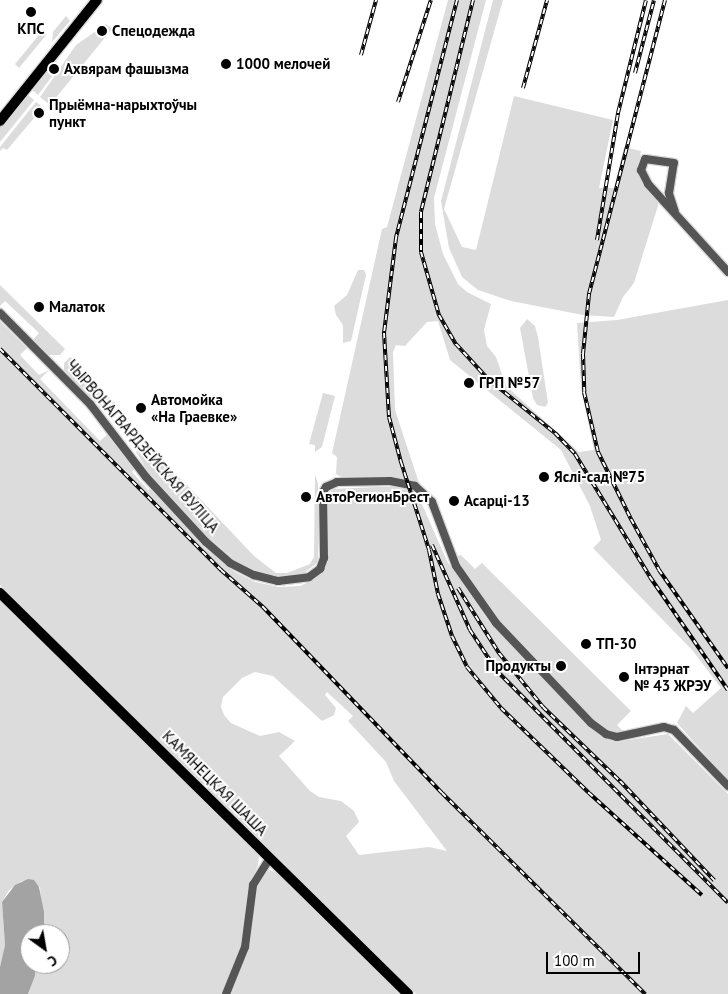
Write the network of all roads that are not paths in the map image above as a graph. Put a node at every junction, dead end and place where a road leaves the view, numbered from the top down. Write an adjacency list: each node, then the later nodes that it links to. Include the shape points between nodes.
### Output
1 (91, 0): 3 (main road)
2 (97, 0): 4 (main road)
3 (0, 113)
4 (0, 121)
5 (675, 212): 5 (street, via 669,193 674,163 645,159 641,170 645,179); 6 (street)
6 (728, 272)
7 (0, 313): 9 (street, ЧЫРВОНАГВАРДЗЕЙСКАЯ ВУЛІЦА, via 90,404 146,477 230,563 272,580 294,581 309,577 320,569 324,558 323,492 326,487 337,482 390,481 415,486 432,502 456,566 496,624 591,723 606,734 618,737 664,727 674,730)
8 (0, 593): 10 (main road, КАМЯНЕЦКАЯ ШАША)
9 (728, 786)
10 (270, 858): 11 (street, via 253,885 244,954); 12 (main road, КАМЯНЕЦКАЯ ШАША)
11 (226, 994)
12 (408, 994)

